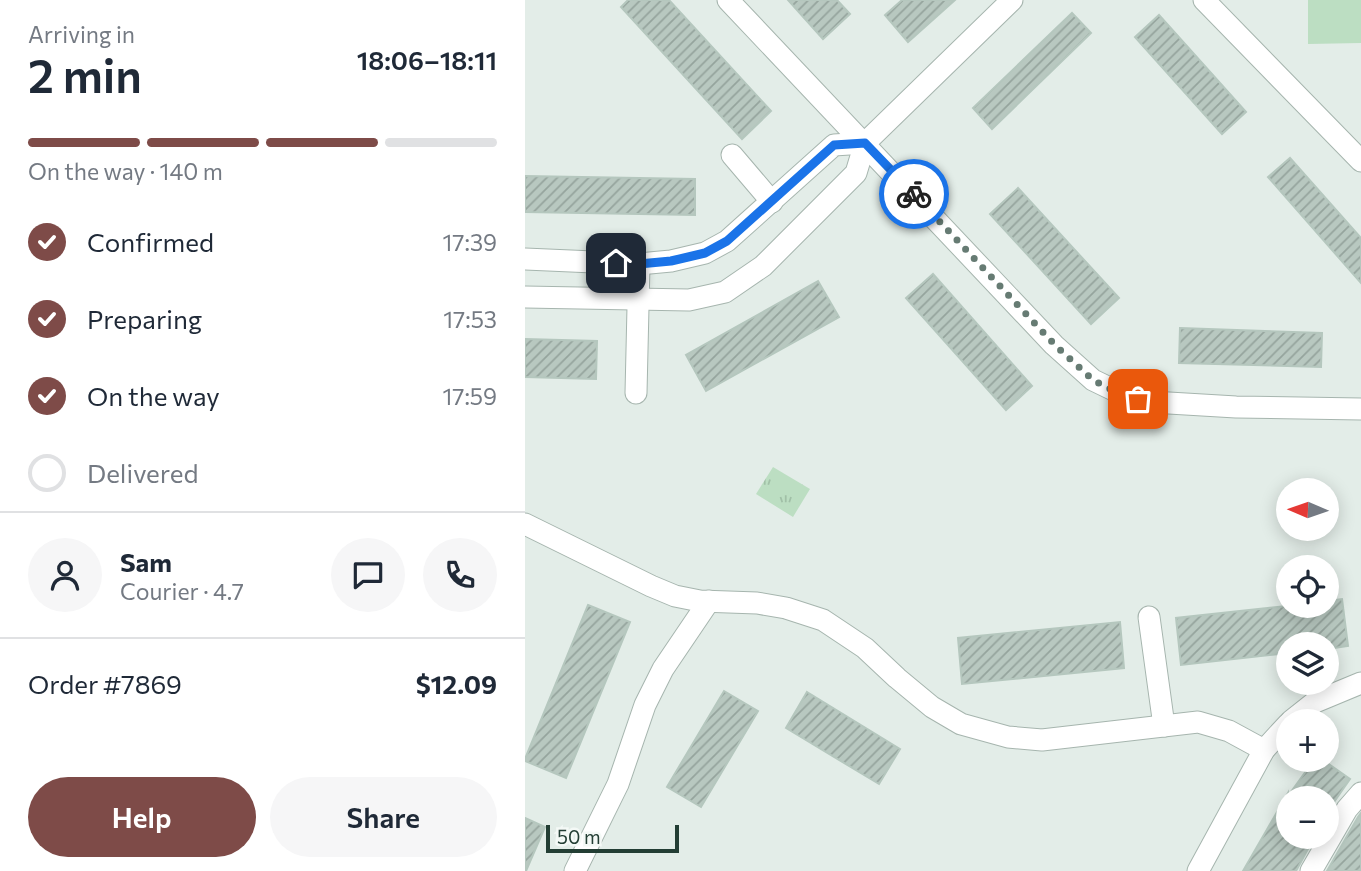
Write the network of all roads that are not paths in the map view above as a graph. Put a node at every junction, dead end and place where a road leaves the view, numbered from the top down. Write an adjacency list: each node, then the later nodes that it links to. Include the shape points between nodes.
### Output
1 (728, 0): 4 (street)
2 (1012, 0): 4 (street)
3 (1205, 0): 6 (street)
4 (865, 143): 7 (street, via 834,145); 11 (street, via 856,173 763,266 725,292 689,300); 13 (street, via 1093,380 1124,396 1152,402)
5 (732, 155): 7 (street)
6 (1361, 161)
7 (772, 202): 9 (street, via 727,241 705,253)
8 (525, 259): 9 (street)
9 (639, 264): 11 (street)
10 (525, 297): 11 (street)
11 (638, 300): 12 (street)
12 (636, 393)
13 (1361, 408)
14 (525, 524): 15 (street, via 651,586 675,596)
15 (709, 601): 19 (street, via 757,603 823,620 865,648 932,707 961,724 1008,737 1042,740); 23 (street, via 645,705 618,784)
16 (1149, 617): 19 (street)
17 (1361, 682): 18 (street)
18 (1306, 709)
19 (1164, 726): 21 (street, via 1207,724)
20 (1276, 737): 21 (street)
21 (1264, 750): 24 (street)
22 (1361, 793): 25 (street, via 1346,809)
23 (575, 871)
24 (1198, 871)
25 (1311, 871)

